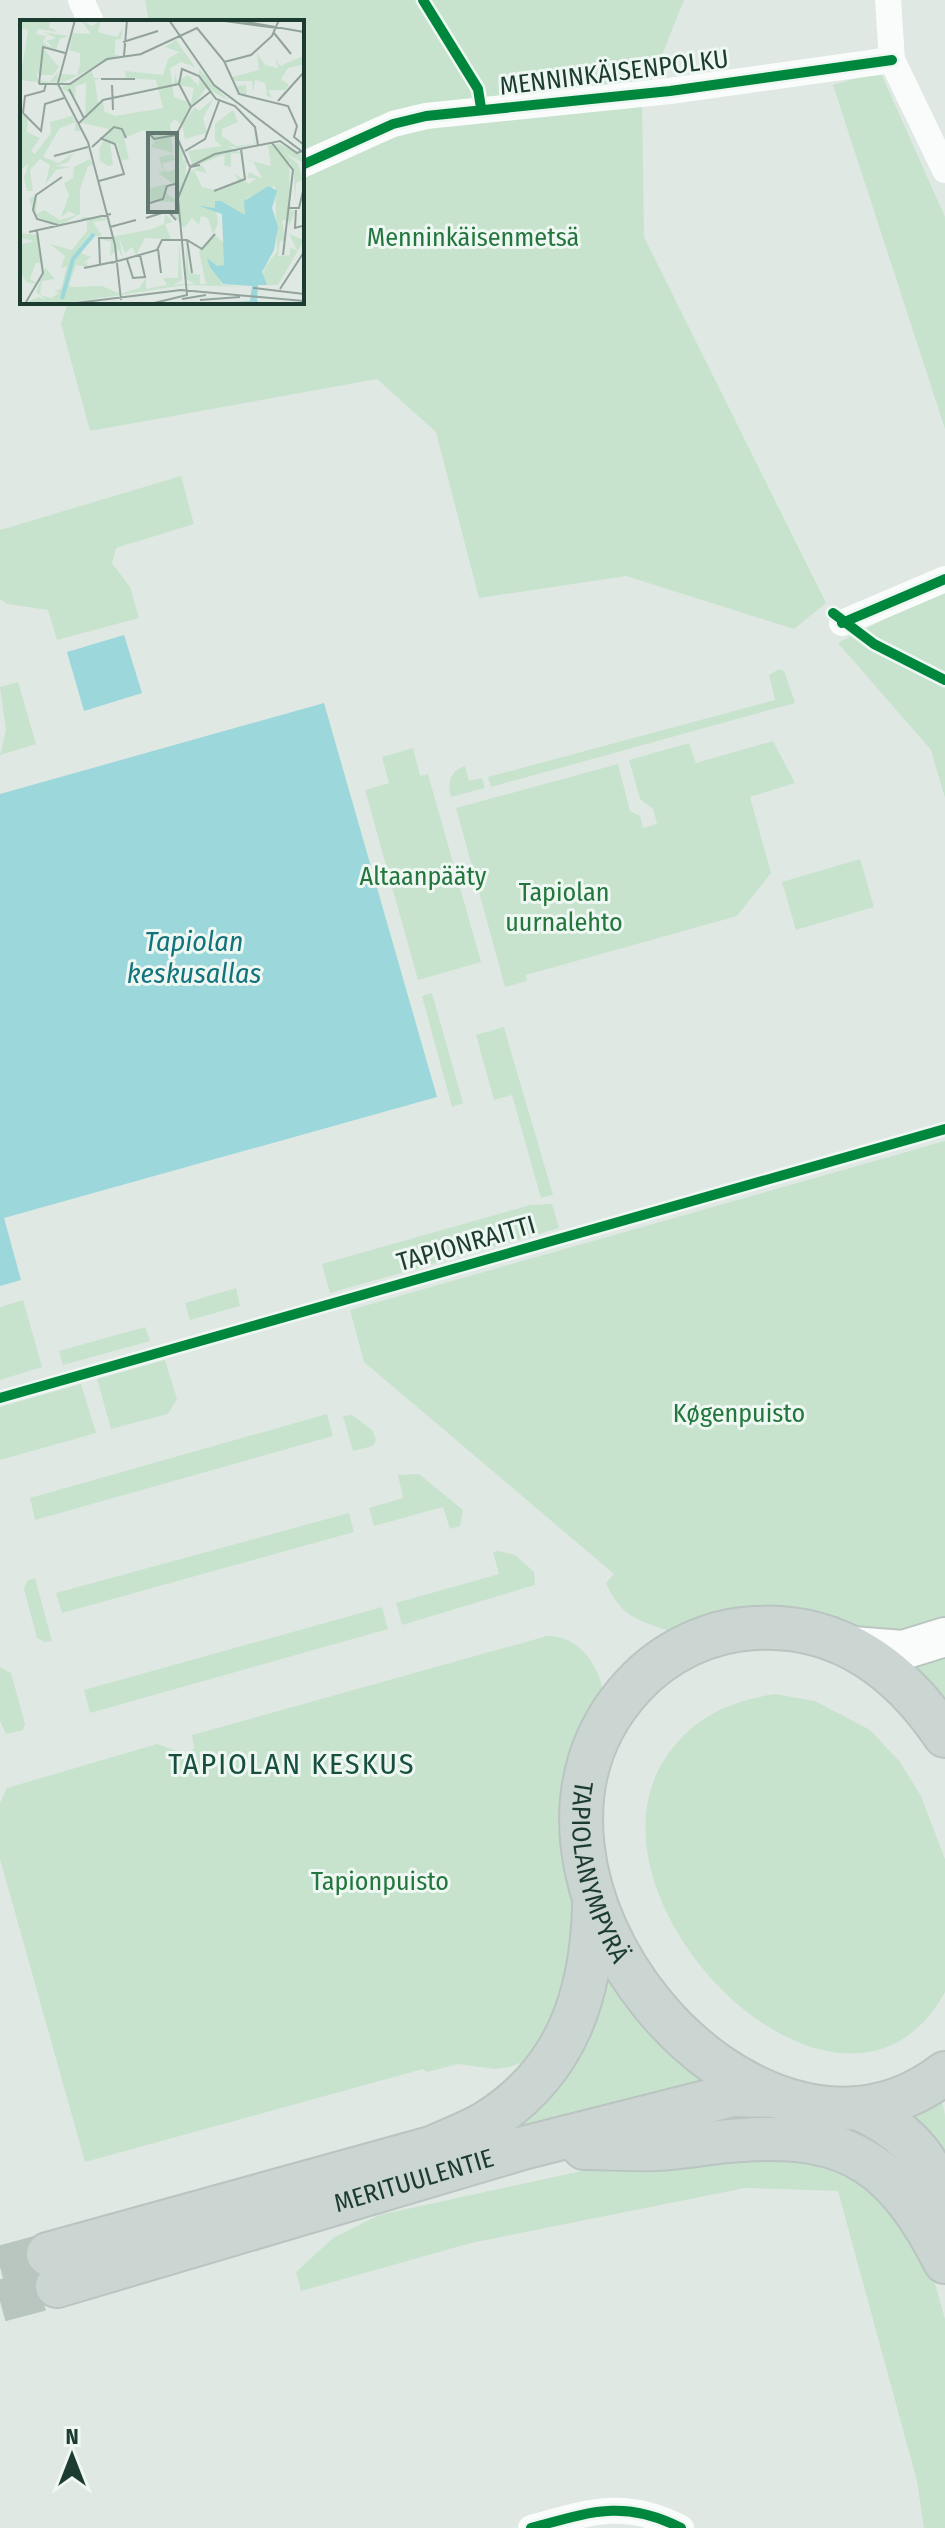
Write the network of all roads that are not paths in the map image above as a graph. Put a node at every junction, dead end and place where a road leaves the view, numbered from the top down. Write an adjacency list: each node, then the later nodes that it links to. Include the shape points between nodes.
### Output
1 (81, 0): 3 (street)
2 (888, 0): 4 (street)
3 (90, 20)
4 (892, 60): 5 (street, MENNINKÄISENPOLKU, via 670,91 426,116 393,124); 6 (street)
5 (304, 164)
6 (945, 170)
7 (945, 579): 8 (street)
8 (842, 623)
9 (945, 1637): 10 (main road, via 903,1650)
10 (852, 1646): 11 (main road, TAPIOLANYMPYRÄ, via 900,1680); 12 (main road, TAPIOLANYMPYRÄ, via 800,1629 732,1630 684,1647 637,1681 602,1729 581,1789 580,1845)
11 (945, 1736)
12 (594, 1895): 14 (main road, TAPIOLANYMPYRÄ, via 628,1970 662,2017 707,2056); 16 (main road, MERITUULENTIE, via 589,1975 576,2015 558,2052 532,2085 487,2121 431,2148 53,2270)
13 (945, 2073): 15 (main road, TAPIOLANYMPYRÄ, via 901,2100)
14 (775, 2096): 15 (main road, TAPIOLANYMPYRÄ); 16 (main road, MERITUULENTIE, via 733,2095)
15 (858, 2108): 17 (main road, via 889,2122 914,2144 931,2166)
16 (523, 2148): 18 (main road, via 817,2142 853,2154 902,2191 921,2214)
17 (945, 2218)
18 (945, 2262)
19 (531, 2528): 20 (street, via 629,2509)
20 (681, 2528)

